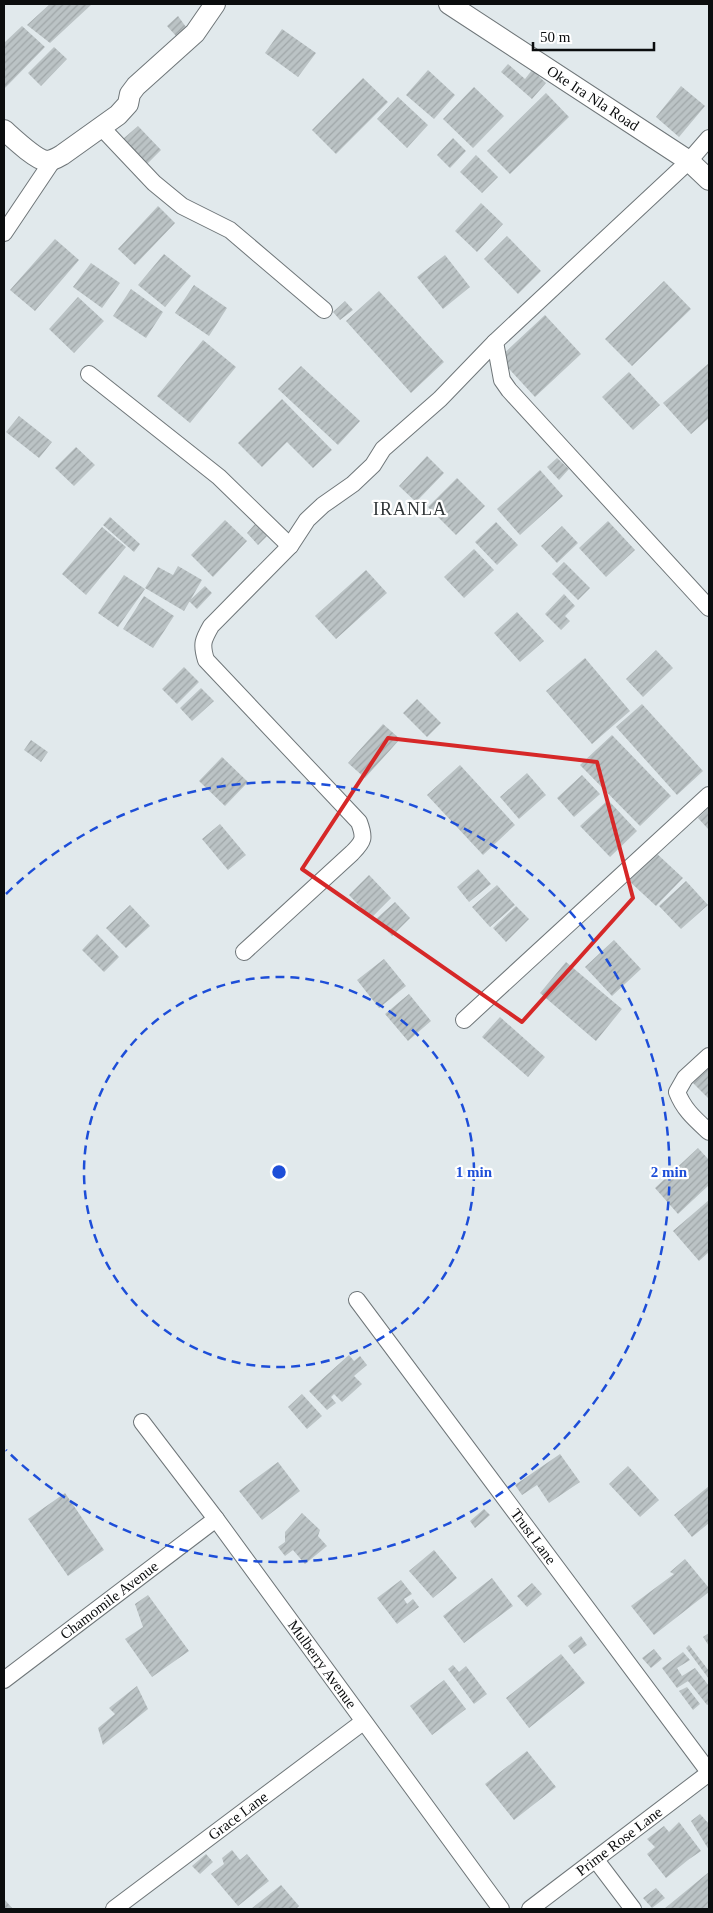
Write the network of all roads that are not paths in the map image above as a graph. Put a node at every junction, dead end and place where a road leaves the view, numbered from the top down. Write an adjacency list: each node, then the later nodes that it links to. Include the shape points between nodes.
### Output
1 (215, 4): 3 (street, via 196,33 136,86 128,104)
2 (449, 4): 7 (street, Oke Ira Nla Road)
3 (101, 128): 6 (street); 10 (street, via 154,184 182,206 230,230)
4 (4, 130): 6 (street, via 38,157)
5 (709, 138): 7 (street)
6 (53, 160): 9 (street)
7 (689, 161): 8 (street, Oke Ira Nla Road); 11 (street)
8 (709, 180)
9 (4, 234)
10 (324, 310)
11 (494, 342): 13 (street, via 440,399 382,449 373,465 307,520); 14 (street, via 502,380 508,390)
12 (89, 374): 13 (street, via 219,477)
13 (290, 546): 16 (street, via 211,626 202,647 206,660 359,822 364,833 362,842 352,853)
14 (709, 608)
15 (709, 795): 17 (street)
16 (244, 952)
17 (464, 1020)
18 (709, 1056): 19 (street, via 685,1078 678,1092 690,1115)
19 (709, 1132)
20 (357, 1300): 25 (street, Trust Lane)
21 (142, 1422): 22 (street, Mulberry Avenue)
22 (216, 1519): 23 (street, Chamomile Avenue); 24 (street, Mulberry Avenue)
23 (4, 1680)
24 (363, 1722): 27 (street, Grace Lane); 28 (street, Mulberry Avenue)
25 (709, 1773): 26 (street, Prime Rose Lane)
26 (596, 1860): 29 (street, Prime Rose Lane); 30 (street)
27 (114, 1909)
28 (501, 1909)
29 (530, 1909)
30 (633, 1909)

